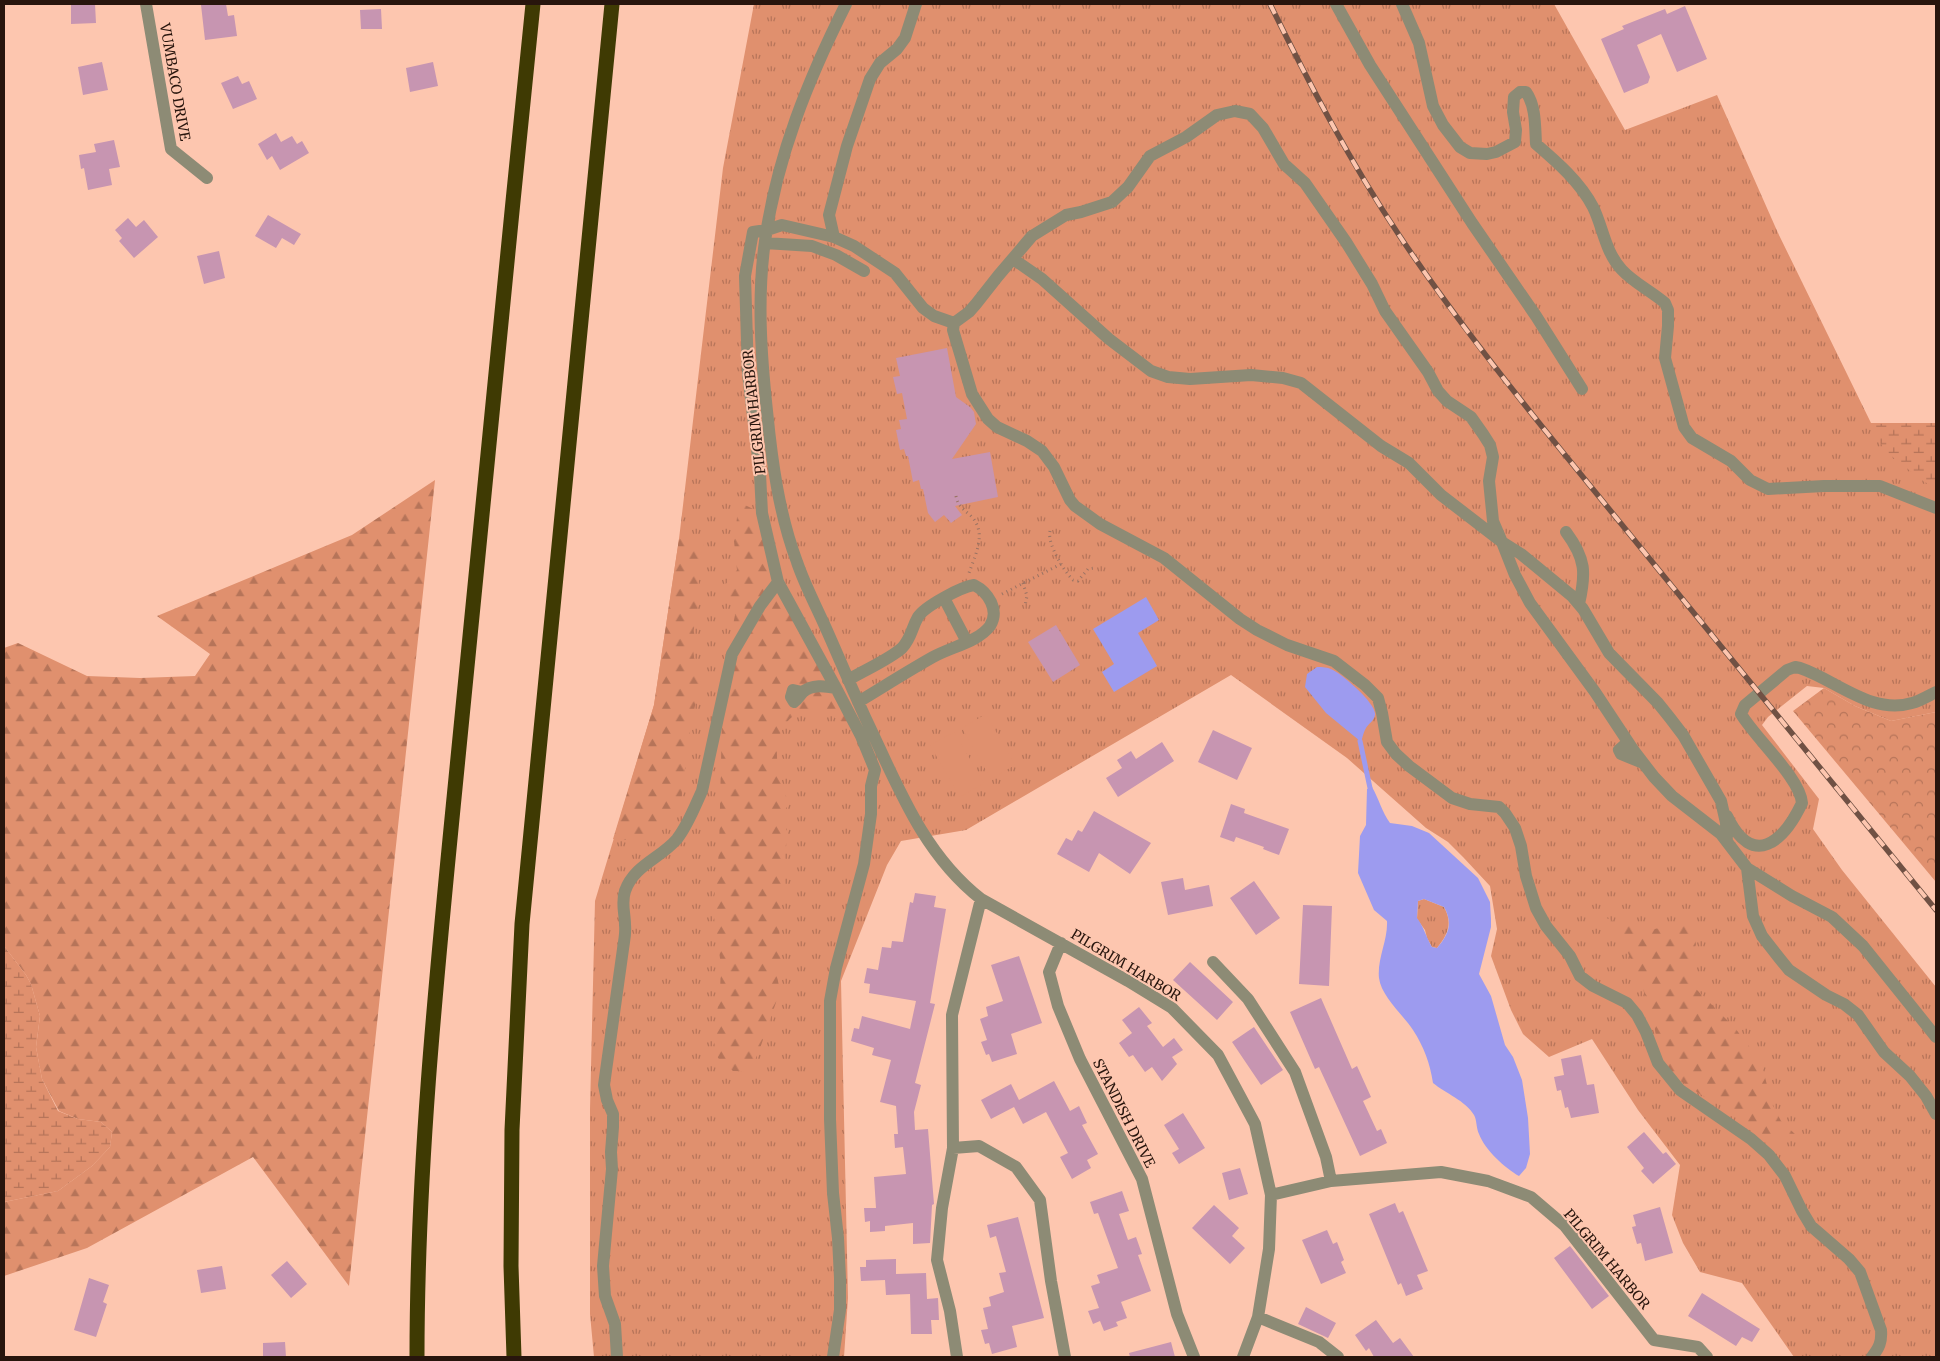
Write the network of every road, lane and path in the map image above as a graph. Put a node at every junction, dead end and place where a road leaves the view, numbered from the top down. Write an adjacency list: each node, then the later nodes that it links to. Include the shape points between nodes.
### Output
1 (146, 4): 10 (street, VUMBACO DRIVE, via 171,149)
2 (532, 4): 50 (highway, via 433,1021 421,1202)
3 (612, 4): 51 (highway, via 522,924 512,1130)
4 (846, 4): 11 (street, PILGRIM HARBOR, via 817,62 795,119)
5 (916, 4): 12 (street, via 905,38 880,63 870,79 828,215)
6 (1336, 4): 17 (street, via 1370,65)
7 (1402, 4): 8 (street, via 1420,43 1433,106 1456,142 1470,153 1479,155 1496,152)
8 (1514, 142): 9 (street); 9 (street, via 1514,97 1526,92 1533,107)
9 (1536, 144): 19 (street, via 1555,159 1580,187 1593,207 1606,243 1622,270 1665,303 1668,326 1665,358 1684,427 1692,438 1736,465 1750,480 1768,489 1880,486)
10 (207, 178)
11 (767, 230): 12 (street, via 782,224); 13 (street, PILGRIM HARBOR); 25 (street, via 753,232 745,276 748,374 762,513)
12 (834, 237): 16 (street, via 895,273 923,308)
13 (765, 243): 15 (street, via 812,246); 33 (street, PILGRIM HARBOR, via 761,332 777,485 797,563)
14 (1012, 259): 16 (street, via 969,312); 22 (street, via 1151,371 1190,379 1251,375 1301,383 1380,446 1409,463 1441,494); 22 (street, via 1032,236 1052,222 1112,202 1128,187 1150,156 1186,137 1217,115 1235,111 1250,114 1263,128 1284,164 1305,184 1346,242 1385,311 1438,391 1472,417 1490,445 1493,457 1489,481 1493,520)
15 (864, 271)
16 (954, 323): 60 (street, via 965,376 982,411 997,427 1042,451 1075,506 1100,524 1164,558 1257,630 1287,645 1334,661 1378,698 1387,742 1409,766 1452,798 1470,804 1499,807 1505,813 1521,846 1536,908 1580,976 1627,1003 1642,1024 1658,1063 1680,1090 1769,1155 1785,1176 1811,1226 1860,1272 1881,1330 1879,1348)
17 (1582, 389)
18 (956, 496): 27 (path, via 980,534)
19 (1936, 508)
20 (1050, 530): 23 (path, via 1050,540)
21 (1566, 532): 30 (street, via 1581,555 1584,567)
22 (1502, 542): 30 (street, via 1565,588); 39 (street, via 1530,604 1643,764 1672,796)
23 (1062, 564): 24 (path, via 1069,576 1078,581 1088,569); 26 (path)
24 (1094, 568)
25 (778, 582): 34 (street); 52 (street, via 732,654 702,790 692,811 676,839 632,877 622,906 625,926 623,948 604,1085 613,1114 613,1127 603,1266 605,1296 615,1324)
26 (1023, 584): 29 (path); 31 (path, via 1028,596)
27 (968, 586): 28 (street); 29 (street, via 981,588)
28 (944, 598): 32 (street); 33 (street, via 918,617 910,638 900,649)
29 (990, 600): 32 (street, via 993,605 992,623)
30 (1579, 604): 38 (street, via 1609,653 1658,703 1683,735)
31 (1025, 606)
32 (967, 642): 37 (street, via 932,657)
33 (848, 680): 37 (street, PILGRIM HARBOR)
34 (836, 688): 35 (street, via 816,686); 53 (street, via 876,770 871,786 871,814 864,864 830,1001 830,1119 840,1294)
35 (802, 692)
36 (1936, 692): 38 (street, via 1912,703 1888,705 1858,697 1800,668 1787,670 1745,705 1741,714 1799,788 1802,803 1787,830 1774,842 1761,846 1749,844 1741,837)
37 (858, 702): 41 (street, PILGRIM HARBOR, via 915,822 936,854 962,884)
38 (1723, 809): 39 (street)
39 (1727, 842): 40 (street)
40 (1747, 868): 44 (street, via 1832,917 1863,946); 45 (street, via 1753,916 1762,936 1789,970 1858,1015 1884,1052 1926,1096)
41 (981, 899): 42 (street, PILGRIM HARBOR); 46 (street, via 952,1015)
42 (1061, 943): 48 (street, PILGRIM HARBOR, via 1172,1008 1218,1054 1255,1124); 56 (street, STANDISH DRIVE, via 1049,972 1058,1006 1080,1059 1142,1179 1176,1314)
43 (1213, 962): 47 (street, via 1248,999 1295,1072)
44 (1936, 1037)
45 (1936, 1114)
46 (953, 1148): 54 (street, via 937,1260); 55 (street, via 979,1146 1016,1167 1040,1200)
47 (1331, 1181): 48 (street, PILGRIM HARBOR); 59 (street, PILGRIM HARBOR, via 1442,1172 1488,1181 1531,1197 1565,1226 1654,1340 1698,1348)
48 (1271, 1195): 49 (street, PILGRIM HARBOR, via 1269,1249)
49 (1258, 1317): 57 (street, PILGRIM HARBOR); 58 (street, via 1319,1342)
50 (417, 1357)
51 (514, 1357)
52 (617, 1357)
53 (833, 1357)
54 (957, 1357)
55 (1065, 1357)
56 (1194, 1357)
57 (1243, 1357)
58 (1338, 1357)
59 (1707, 1357)
60 (1872, 1357)

